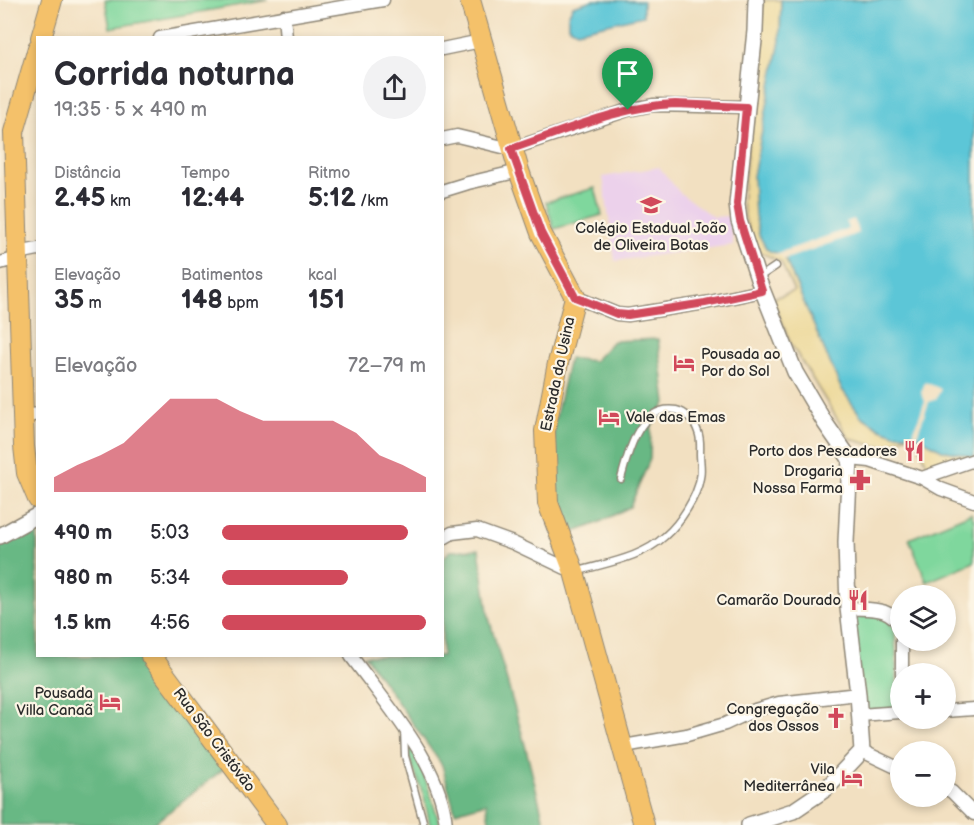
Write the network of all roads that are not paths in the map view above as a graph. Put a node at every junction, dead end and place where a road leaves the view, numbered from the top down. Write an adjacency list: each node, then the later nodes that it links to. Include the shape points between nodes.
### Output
1 (52, 0): 7 (main road)
2 (383, 0): 5 (street)
3 (470, 0): 10 (main road, Estrada da Usina)
4 (756, 0): 13 (street)
5 (322, 5): 6 (street)
6 (284, 16): 8 (street); 9 (street)
7 (42, 36)
8 (171, 36)
9 (286, 36)
10 (481, 41): 11 (street); 15 (main road, Estrada da Usina)
11 (444, 49)
12 (36, 56): 18 (main road, via 14,132)
13 (746, 107): 15 (street, via 653,105); 20 (street, via 737,204)
14 (444, 139): 15 (street, via 457,136)
15 (511, 149): 16 (main road, Estrada da Usina)
16 (519, 171): 17 (street); 21 (main road, Estrada da Usina, via 541,233)
17 (444, 190)
18 (18, 256): 22 (main road)
19 (776, 266): 20 (lane)
20 (760, 285): 21 (street, via 705,303 628,315); 23 (street, via 795,372)
21 (575, 297): 32 (main road, Estrada da Usina, via 544,431 548,503)
22 (30, 416): 27 (main road, via 27,473)
23 (850, 459): 25 (street, via 870,461); 33 (street)
24 (974, 460): 25 (street)
25 (922, 478): 28 (street)
26 (621, 479): 32 (lane, via 635,435 645,422 668,410 687,415 700,440 700,478 676,524 666,536 628,557)
27 (36, 494)
28 (974, 501)
29 (36, 516): 30 (street)
30 (0, 536)
31 (444, 538): 32 (street, via 477,530)
32 (574, 572): 43 (main road, Estrada da Usina)
33 (848, 608): 34 (street); 37 (street)
34 (890, 614)
35 (152, 657): 48 (main road, Rua São Cristóvão)
36 (352, 657): 42 (street)
37 (858, 694): 41 (street); 43 (street, via 779,703 687,735)
38 (974, 709): 39 (street)
39 (956, 710)
40 (890, 713): 41 (street)
41 (860, 715): 44 (street)
42 (404, 728): 49 (lane, via 405,756); 50 (street, via 428,767)
43 (624, 746): 51 (main road, Estrada da Usina)
44 (862, 751): 45 (street); 52 (street, via 827,788 793,811)
45 (890, 764)
46 (956, 796): 47 (street)
47 (974, 814)
48 (277, 825)
49 (424, 825)
50 (446, 825)
51 (644, 825)
52 (749, 825)

